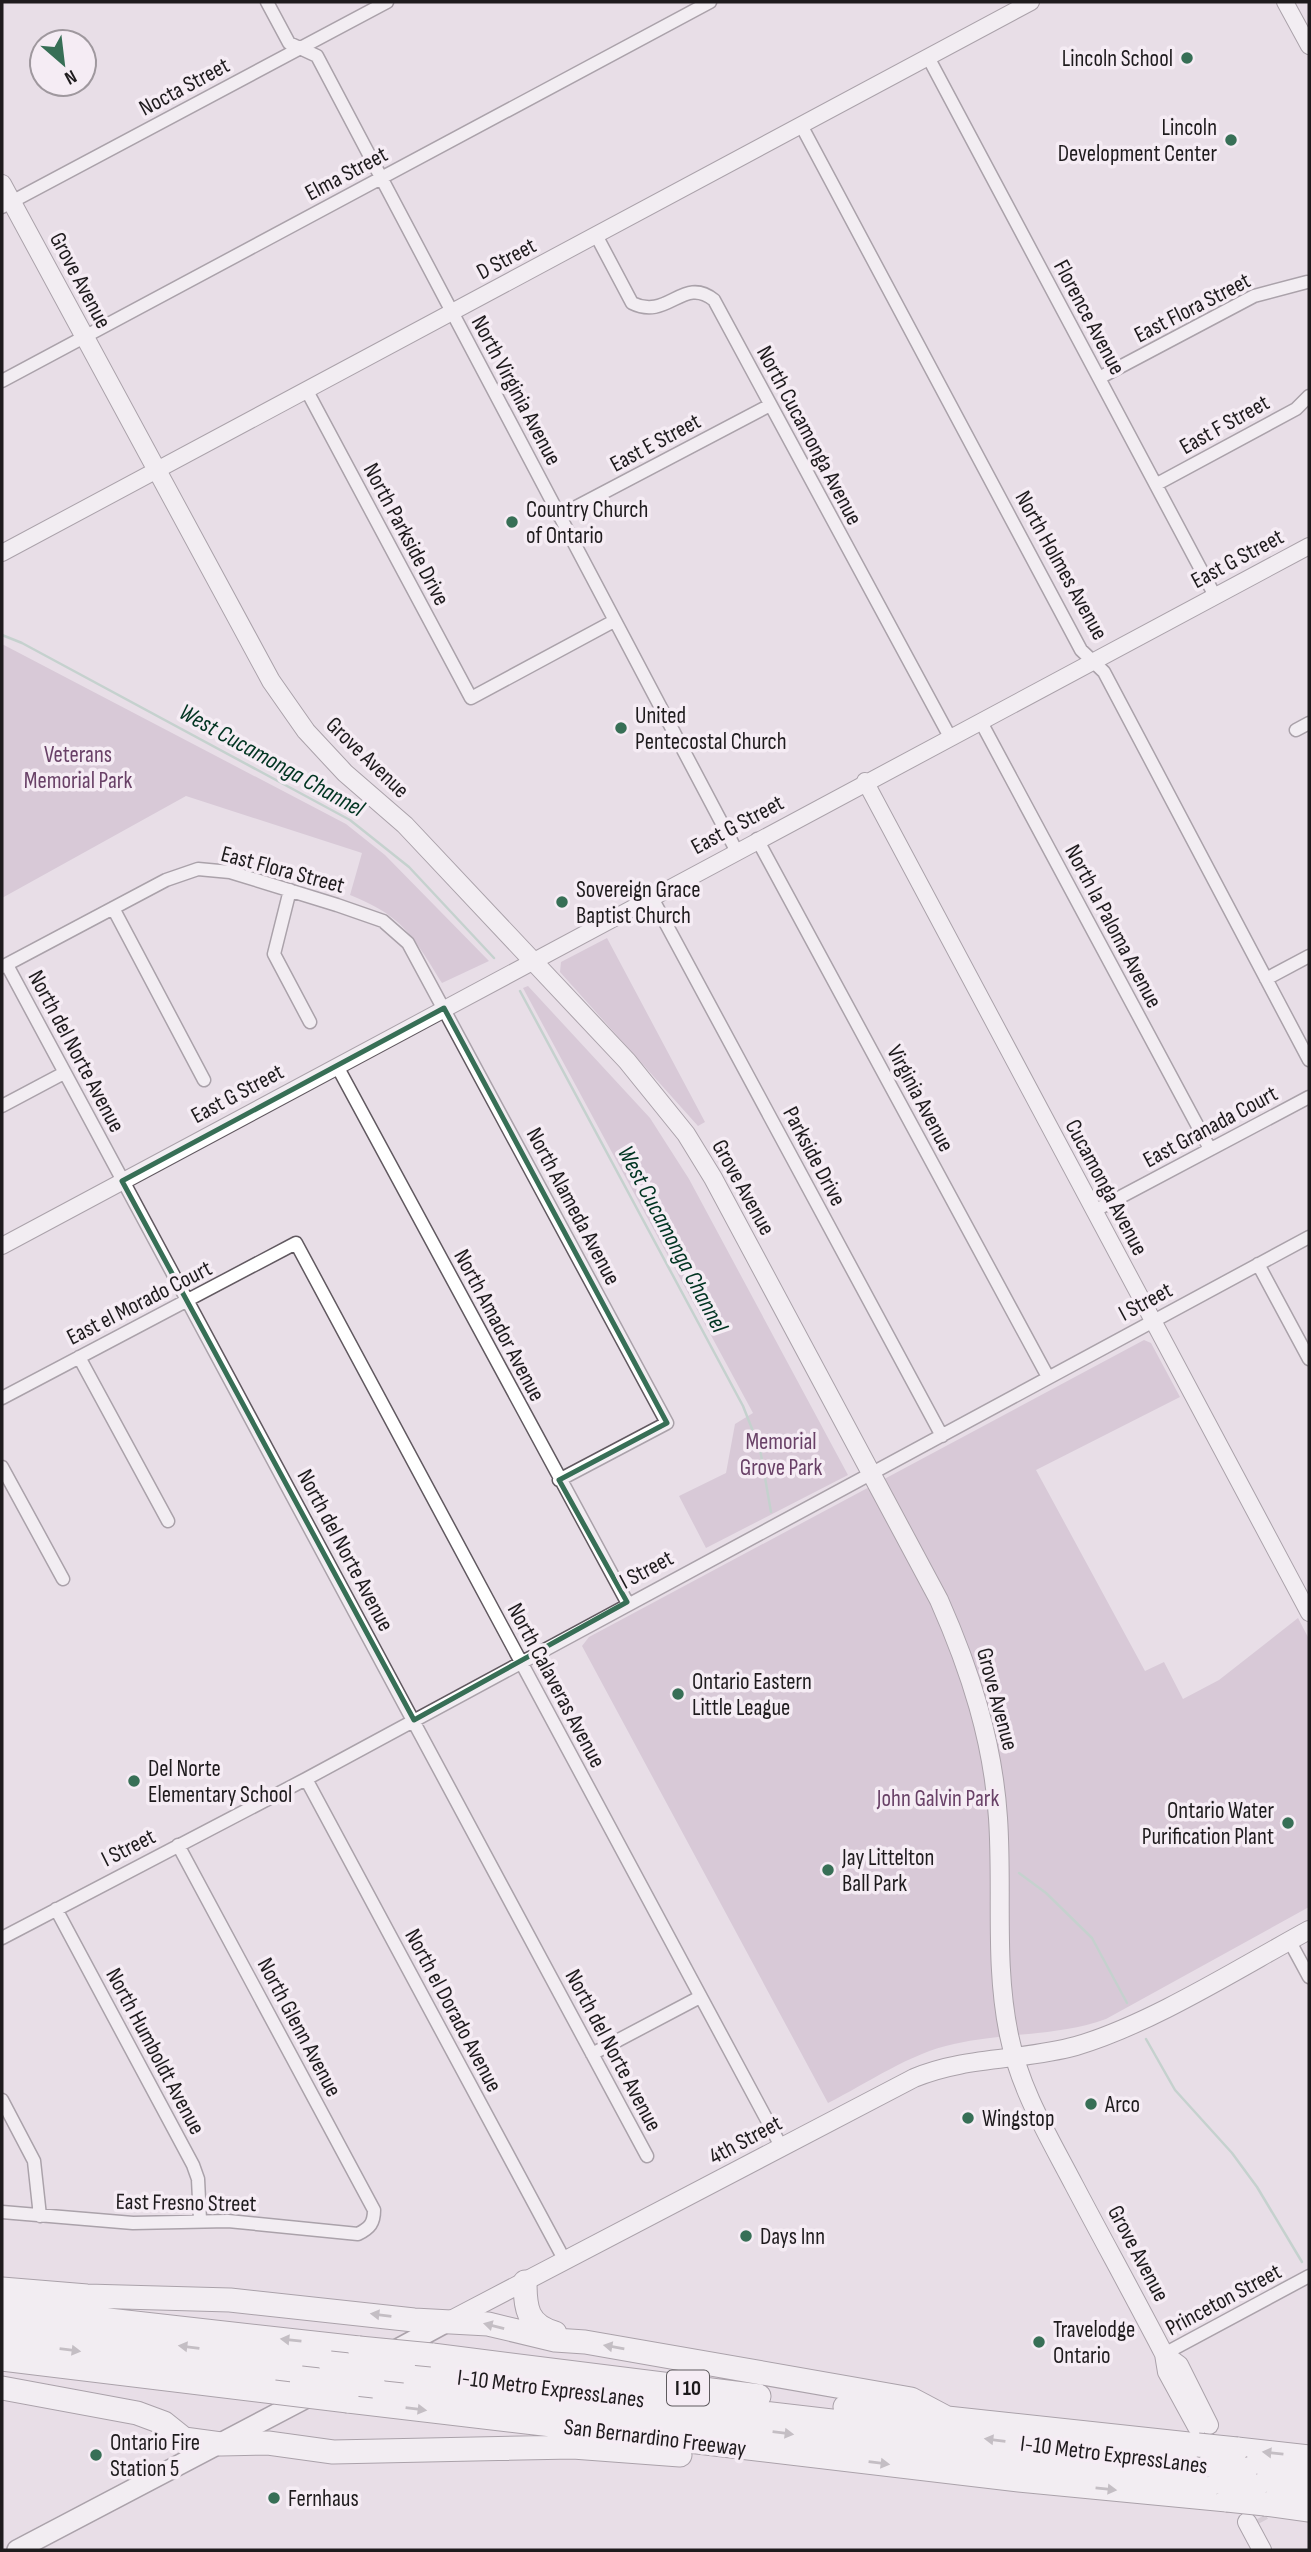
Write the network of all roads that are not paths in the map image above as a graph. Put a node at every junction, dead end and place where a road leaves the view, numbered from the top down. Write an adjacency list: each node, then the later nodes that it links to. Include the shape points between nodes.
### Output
1 (267, 2): 7 (street, North Virginia Avenue, via 289,43)
2 (387, 2): 7 (street, Nocta Street)
3 (710, 2): 10 (street, Elma Street)
4 (1031, 2): 8 (street, D Street)
5 (1285, 2): 6 (street)
6 (1309, 46)
7 (300, 48): 10 (street, North Virginia Avenue, via 317,55); 12 (street, Nocta Street)
8 (928, 57): 9 (street, D Street); 17 (street, Florence Avenue)
9 (801, 125): 13 (street, D Street); 29 (street, North Holmes Avenue, via 1081,650)
10 (382, 178): 15 (street, North Virginia Avenue); 16 (street, Elma Street)
11 (2, 184): 12 (main road, Grove Avenue)
12 (6, 204): 16 (main road, Grove Avenue)
13 (596, 235): 15 (street, D Street); 21 (street, North Cucamonga Avenue, via 632,303 642,309 656,309 692,290 714,300)
14 (1307, 282): 17 (street, East Flora Street, via 1254,296)
15 (453, 313): 19 (street, D Street); 24 (street, North Virginia Avenue)
16 (83, 337): 18 (street, Elma Street); 22 (main road, Grove Avenue)
17 (1099, 379): 23 (street, Florence Avenue)
18 (2, 381)
19 (307, 391): 22 (street, D Street); 28 (street, North Parkside Drive, via 471,698)
20 (1309, 396): 23 (street, East F Street, via 1296,409)
21 (770, 405): 24 (street, East E Street); 33 (street, North Cucamonga Avenue)
22 (157, 471): 26 (street, D Street); 41 (main road, Grove Avenue, via 271,681 306,731 345,773 405,825)
23 (1157, 484): 27 (street, Florence Avenue)
24 (559, 516): 28 (street, North Virginia Avenue)
25 (1309, 546): 27 (street, East G Street)
26 (2, 553)
27 (1215, 596): 29 (street, East G Street)
28 (614, 621): 36 (street, North Virginia Avenue)
29 (1093, 661): 30 (street, East G Street); 43 (street, North Holmes Avenue, via 1104,672)
30 (981, 722): 33 (street, East G Street); 52 (street, North la Paloma Avenue)
31 (1309, 723): 32 (street)
32 (1296, 730)
33 (950, 737): 34 (street, East G Street)
34 (865, 781): 35 (street, East G Street); 54 (street, Cucamonga Avenue)
35 (757, 839): 36 (street, East G Street); 63 (street, Virginia Avenue)
36 (736, 850): 38 (street, East G Street)
37 (290, 890): 39 (street, East Flora Street, via 230,872 198,869); 44 (street, East Flora Street, via 383,921 408,943); 45 (street, via 274,954)
38 (650, 896): 41 (street, East G Street); 65 (street, Parkside Drive)
39 (113, 908): 42 (street, East Flora Street); 49 (street)
40 (1309, 956): 43 (street)
41 (532, 960): 44 (street, East G Street); 67 (main road, Grove Avenue, via 627,1061 686,1134)
42 (5, 966): 48 (street, North del Norte Avenue)
43 (1266, 979): 46 (street, North Holmes Avenue)
44 (443, 1008): 47 (street, East G Street); 68 (street, North Alameda Avenue, via 667,1423)
45 (310, 1022)
46 (1309, 1060)
47 (337, 1066): 53 (street, East G Street); 68 (street, North Amador Avenue)
48 (64, 1073): 51 (street); 53 (street, North del Norte Avenue)
49 (204, 1080)
50 (1309, 1097): 52 (street, East Granada Court)
51 (2, 1106)
52 (1210, 1149): 54 (street, East Granada Court)
53 (122, 1181): 57 (street, East G Street); 59 (street, North del Norte Avenue)
54 (1094, 1211): 60 (street, Cucamonga Avenue)
55 (1309, 1237): 58 (street, I Street)
56 (296, 1243): 59 (street, East el Morado Court); 73 (street, North Calaveras Avenue)
57 (2, 1245)
58 (1258, 1264): 60 (street, I Street); 62 (street)
59 (187, 1301): 61 (street, East el Morado Court); 74 (street, North del Norte Avenue)
60 (1153, 1321): 63 (street, I Street); 72 (street, Cucamonga Avenue)
61 (79, 1357): 64 (street, East el Morado Court); 69 (street)
62 (1309, 1359)
63 (1048, 1377): 65 (street, I Street)
64 (2, 1398)
65 (942, 1436): 67 (street, I Street)
66 (2, 1467): 70 (street)
67 (871, 1474): 71 (street, I Street); 84 (main road, Grove Avenue, via 964,1655 986,1728 998,1818 1000,1978)
68 (559, 1480): 71 (street, North Amador Avenue)
69 (168, 1521)
70 (63, 1579)
71 (627, 1602): 73 (street, I Street)
72 (1309, 1613)
73 (521, 1662): 74 (street, I Street); 82 (street, North Calaveras Avenue)
74 (414, 1720): 75 (street, I Street); 83 (street, North del Norte Avenue)
75 (306, 1779): 76 (street, I Street); 92 (street, North el Dorado Avenue)
76 (178, 1845): 77 (street, I Street); 91 (street, North Glenn Avenue, via 374,2210)
77 (56, 1909): 79 (street, I Street); 90 (street, North Humboldt Avenue, via 193,2165)
78 (1309, 1930): 80 (main road, 4th Street)
79 (2, 1938)
80 (1289, 1940): 81 (street); 84 (main road, 4th Street, via 1138,2021 1074,2046)
81 (1309, 1977)
82 (699, 1997): 83 (street); 86 (street, North Calaveras Avenue)
83 (592, 2054): 87 (street, North del Norte Avenue)
84 (1014, 2055): 86 (main road, 4th Street, via 927,2073); 101 (main road, Grove Avenue, via 1038,2117)
85 (2, 2100): 89 (street, via 34,2161)
86 (782, 2148): 92 (main road, 4th Street)
87 (647, 2156)
88 (2, 2212): 89 (street, East Fresno Street)
89 (40, 2216): 90 (street, East Fresno Street, via 133,2223)
90 (200, 2220): 91 (street, East Fresno Street, via 358,2234)
91 (368, 2229)
92 (565, 2261): 94 (main road, 4th Street)
93 (1305, 2279): 101 (street, Princeton Street)
94 (525, 2282): 97 (main road, 4th Street); 100 (highway, via 525,2308 536,2325)
95 (2, 2289): 97 (highway, one-way to 95, via 230,2300)
96 (2, 2308): 104 (highway, San Bernardino Freeway / I 10, one-way to 96, bridge)
97 (449, 2321): 100 (highway, one-way to 97); 105 (main road, 4th Street)
98 (2, 2324): 107 (highway, I-10 Metro ExpressLanes, one-way to 98, bridge)
99 (2, 2342): 107 (highway, I-10 Metro ExpressLanes, one-way to 107, bridge, via 374,2386)
100 (585, 2342): 104 (highway, one-way to 100, via 911,2399)
101 (1164, 2354): 107 (main road, Grove Avenue, via 1167,2372)
102 (2, 2358): 106 (highway, San Bernardino Freeway / I 10, one-way to 106, bridge)
103 (2, 2388): 105 (highway, via 137,2413 170,2426 184,2439)
104 (945, 2417): 107 (highway, San Bernardino Freeway / I 10)
105 (221, 2444): 106 (highway, via 268,2443 333,2452 584,2448 744,2461); 113 (main road, 4th Street)
106 (812, 2455): 107 (highway, San Bernardino Freeway / I 10, one-way to 107)
107 (1210, 2457): 110 (highway, San Bernardino Freeway / I 10, bridge); 110 (highway, San Bernardino Freeway / I 10, bridge)
108 (1309, 2457): 110 (highway, San Bernardino Freeway / I 10, one-way to 110)
109 (1309, 2476): 110 (highway)
110 (1252, 2492): 111 (highway); 112 (highway, San Bernardino Freeway / I 10); 114 (main road); 115 (main road)
111 (1309, 2493)
112 (1309, 2510)
113 (18, 2550)
114 (1262, 2550)
115 (1276, 2550)

